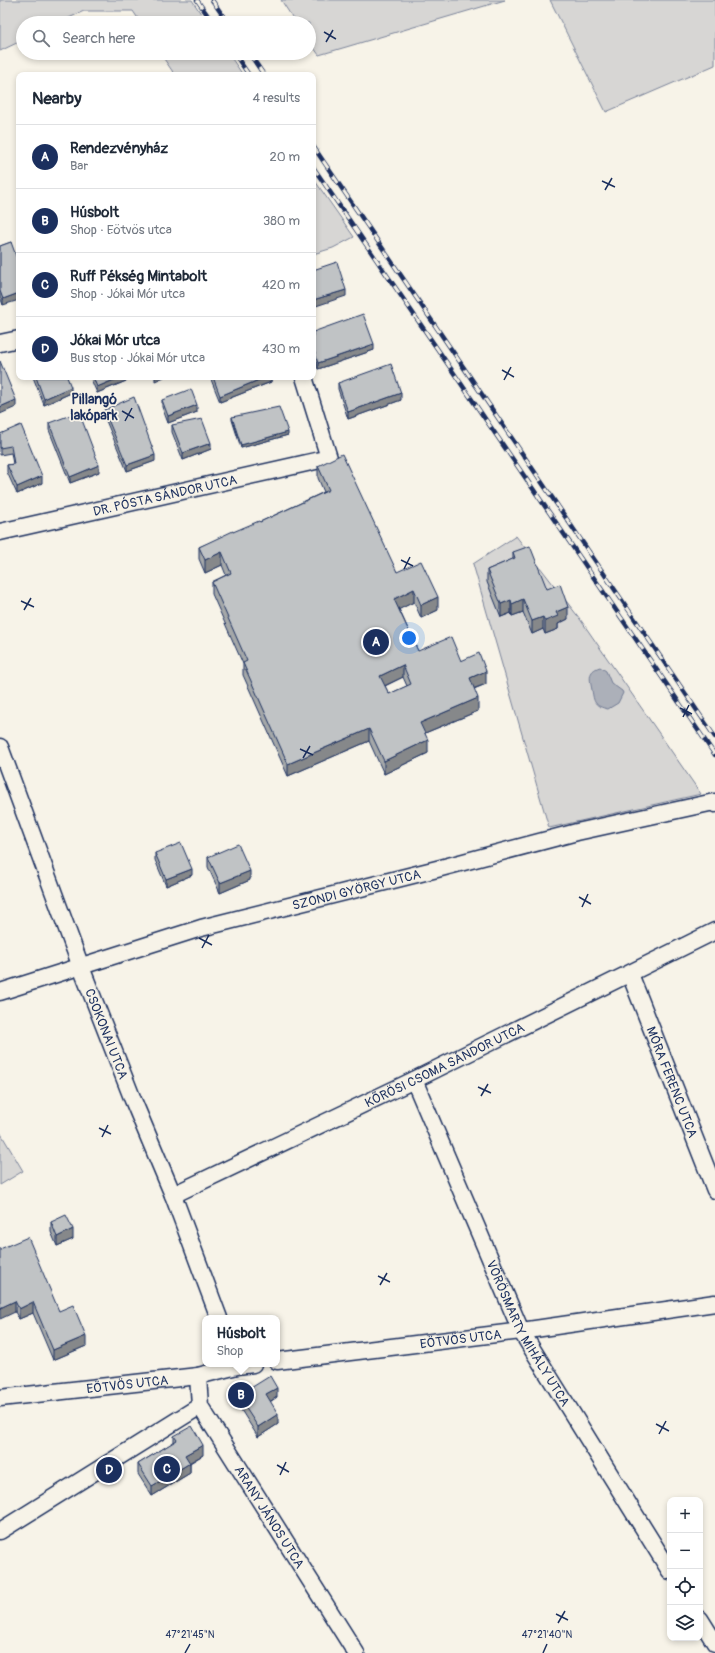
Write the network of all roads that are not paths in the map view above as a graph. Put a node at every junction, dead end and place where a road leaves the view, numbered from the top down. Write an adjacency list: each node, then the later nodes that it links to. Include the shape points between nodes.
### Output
1 (16, 340): 2 (street)
2 (0, 343)
3 (305, 380): 4 (street, DR. PÓSTA SÁNDOR UTCA, via 329,458)
4 (0, 532)
5 (0, 747): 8 (street, CSOKONAI UTCA)
6 (715, 804): 8 (street, SZONDI GYÖRGY UTCA, via 714,802 576,832 309,900 201,928)
7 (715, 931): 9 (street, KŐRÖSI CSOMA SÁNDOR UTCA)
8 (80, 967): 10 (street, SZONDI GYÖRGY UTCA); 13 (street, CSOKONAI UTCA)
9 (630, 974): 11 (street, KŐRÖSI CSOMA SÁNDOR UTCA); 12 (street, MÓRA FERENC UTCA)
10 (0, 992)
11 (414, 1080): 13 (street, KŐRÖSI CSOMA SÁNDOR UTCA); 16 (street, VÖRÖSMARTY MIHÁLY UTCA)
12 (715, 1190)
13 (172, 1195): 15 (street, CSOKONAI UTCA)
14 (715, 1303): 16 (street, EÖTVÖS UTCA)
15 (218, 1315)
16 (521, 1331): 17 (street, EÖTVÖS UTCA); 23 (street, VÖRÖSMARTY MIHÁLY UTCA)
17 (280, 1361)
18 (230, 1367): 19 (street, EÖTVÖS UTCA)
19 (198, 1376): 20 (street, EÖTVÖS UTCA); 21 (street, ARANY JÁNOS UTCA)
20 (0, 1398)
21 (200, 1406): 22 (street); 26 (street, ARANY JÁNOS UTCA)
22 (0, 1530)
23 (669, 1569)
24 (703, 1624): 25 (street)
25 (715, 1643)
26 (356, 1653)

